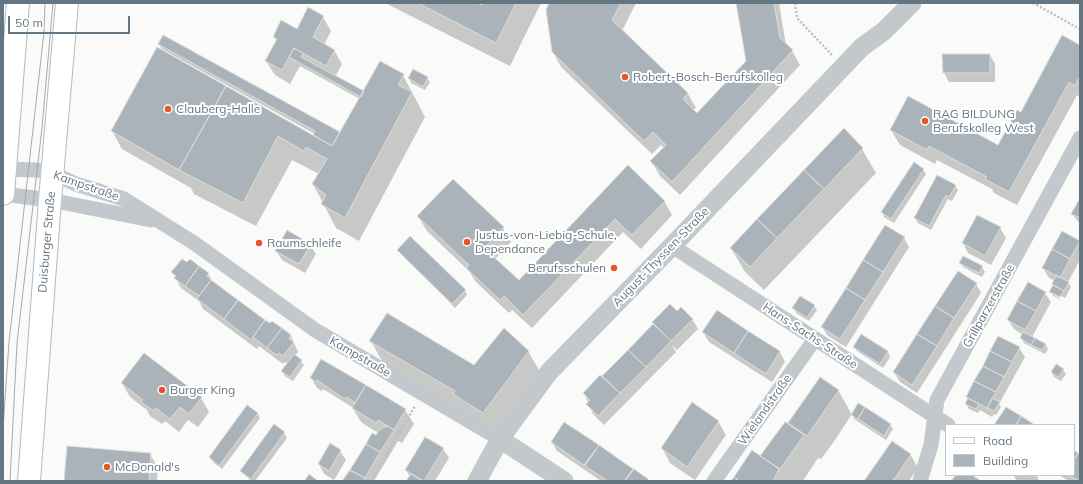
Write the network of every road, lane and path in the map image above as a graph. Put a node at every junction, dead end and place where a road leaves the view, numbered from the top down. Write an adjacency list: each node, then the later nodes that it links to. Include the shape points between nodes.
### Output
1 (18, 3): 11 (main road)
2 (67, 3): 12 (main road, Duisburger Straße)
3 (794, 3): 9 (path, via 797,18)
4 (894, 3): 8 (street, August-Thyssen-Straße, via 876,23)
5 (912, 3): 8 (street, August-Thyssen-Straße, via 884,31)
6 (1033, 3): 7 (path)
7 (1080, 29)
8 (862, 48): 9 (street, August-Thyssen-Straße)
9 (843, 68): 16 (street, August-Thyssen-Straße)
10 (1080, 138): 19 (street, Grillparzerstraße, via 937,400)
11 (4, 169): 12 (street, Kampstraße, via 37,170); 13 (main road)
12 (54, 174): 14 (main road, Duisburger Straße); 15 (street, Kampstraße, via 76,184 124,199)
13 (3, 194): 14 (street, Kampstraße)
14 (50, 200): 15 (street, Kampstraße); 22 (main road, Duisburger Straße)
15 (162, 223): 18 (street, Kampstraße, via 315,330)
16 (672, 246): 17 (street, Hans-Sachs-Straße); 21 (street, August-Thyssen-Straße, via 549,372)
17 (815, 339): 19 (street, Hans-Sachs-Straße); 26 (street, Wielandstraße)
18 (423, 394): 21 (street, Kampstraße); 23 (path)
19 (934, 416): 20 (street, Hans-Sachs-Straße); 27 (street, Grillparzerstraße, via 931,445)
20 (946, 424)
21 (500, 439): 24 (street, August-Thyssen-Straße); 25 (street, Kampstraße)
22 (30, 481)
23 (371, 481)
24 (477, 481)
25 (564, 481)
26 (714, 481)
27 (920, 481)

